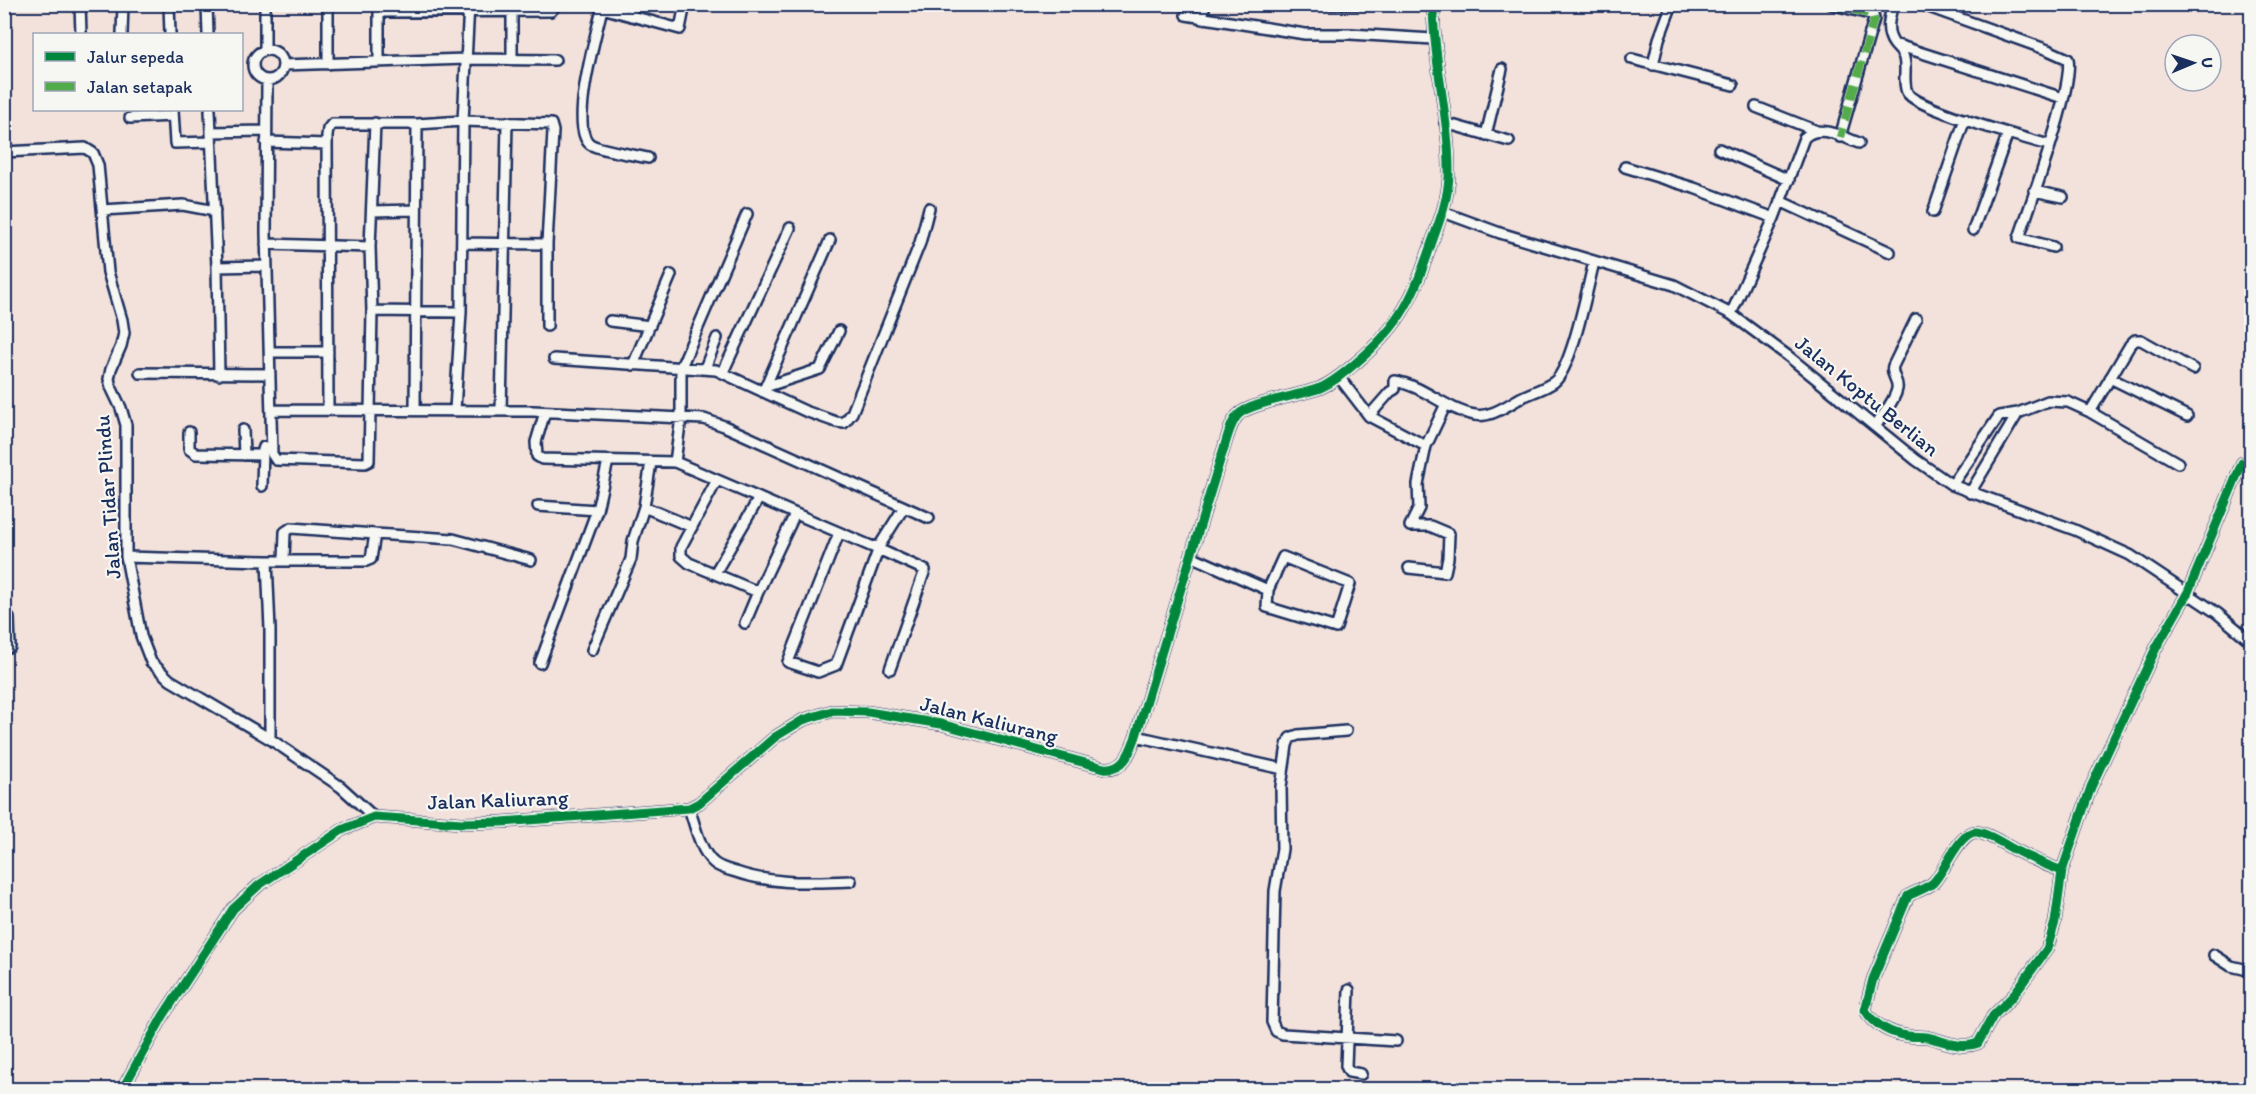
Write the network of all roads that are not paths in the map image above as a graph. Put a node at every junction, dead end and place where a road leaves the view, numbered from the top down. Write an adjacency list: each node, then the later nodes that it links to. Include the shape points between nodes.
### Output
1 (80, 4): 26 (street)
2 (123, 4): 27 (street)
3 (169, 4): 28 (street)
4 (207, 4): 29 (street)
5 (265, 4): 32 (street)
6 (328, 4): 38 (street)
7 (557, 4): 22 (street, via 551,11)
8 (633, 4): 24 (street)
9 (685, 4): 24 (street, via 680,29)
10 (1206, 4): 25 (street)
11 (1316, 4): 12 (street)
12 (1363, 4)
13 (1433, 4): 30 (street, Jalan Kaliurang)
14 (1671, 4): 39 (street)
15 (1831, 4): 61 (street, via 1873,15 1874,19)
16 (1893, 4): 31 (street, via 1888,24)
17 (1920, 4): 46 (street, via 2066,57 2069,66)
18 (603, 7): 24 (street); 70 (street, via 584,84 585,137 592,145)
19 (379, 8): 20 (street); 37 (street)
20 (424, 8): 21 (street)
21 (469, 8): 22 (street); 33 (street)
22 (512, 8): 34 (street)
23 (1186, 15): 25 (street)
24 (631, 16)
25 (1202, 19): 30 (street, via 1305,34)
26 (81, 33)
27 (122, 33)
28 (170, 33)
29 (208, 33)
30 (1433, 39): 55 (street, Jalan Kaliurang)
31 (1894, 44): 46 (street); 51 (street, via 1906,67 1910,96)
32 (265, 50): 41 (street, via 256,56); 42 (street, via 279,56)
33 (466, 59): 34 (street); 37 (street); 52 (street)
34 (512, 59): 36 (street)
35 (1632, 59): 39 (street)
36 (555, 60)
37 (379, 62): 38 (street)
38 (328, 64): 42 (street)
39 (1653, 65): 45 (street)
40 (243, 66): 41 (street)
41 (253, 66): 44 (street, via 259,77)
42 (282, 66): 44 (street, via 278,76)
43 (1502, 69): 60 (street)
44 (267, 80): 57 (street)
45 (1733, 85)
46 (2063, 98): 67 (street)
47 (1756, 107): 58 (street)
48 (210, 111): 62 (street)
49 (173, 113): 50 (street); 62 (street, via 175,143)
50 (130, 118)
51 (1965, 119): 59 (street); 82 (street)
52 (464, 121): 53 (street); 56 (street); 88 (street)
53 (507, 122): 89 (street); 91 (street, via 547,122 552,127)
54 (375, 123): 56 (street); 66 (street, via 332,124); 80 (street)
55 (1445, 123): 60 (street); 81 (street, Jalan Kaliurang, via 1449,177)
56 (417, 124): 78 (street)
57 (266, 131): 62 (street); 64 (street)
58 (1817, 131): 61 (street); 72 (street, via 1807,135 1801,144)
59 (2008, 133): 67 (street); 86 (street)
60 (1486, 135): 63 (street)
61 (1840, 136): 65 (street)
62 (211, 137): 79 (street)
63 (1509, 141)
64 (266, 142): 66 (street); 90 (street)
65 (1859, 143)
66 (327, 144): 92 (street)
67 (2049, 145): 73 (street)
68 (1719, 149): 72 (street)
69 (4, 152): 77 (street, Jalan Tidar Plindu, via 91,150 98,165)
70 (648, 158)
71 (1625, 167): 84 (street)
72 (1789, 180): 75 (street)
73 (2034, 191): 74 (street); 94 (street, via 2019,238)
74 (2063, 197)
75 (1780, 201): 84 (street); 95 (street)
76 (929, 208): 123 (street, via 920,243 848,419 842,423 830,420)
77 (103, 210): 79 (street, via 183,206); 165 (street, Jalan Tidar Plindu, via 108,272 124,333 109,378 126,425)
78 (415, 210): 80 (street); 101 (street)
79 (215, 211): 98 (street)
80 (372, 212): 93 (street)
81 (1443, 212): 96 (street, Jalan Koptu Berlian); 121 (street, Jalan Kaliurang, via 1409,304 1378,344)
82 (1934, 212)
83 (747, 214): 114 (street)
84 (1774, 218): 103 (street)
85 (790, 228): 117 (street)
86 (1973, 230)
87 (830, 240): 123 (street)
88 (462, 243): 89 (street); 102 (street)
89 (504, 243): 91 (street); 130 (street)
90 (266, 244): 92 (street); 97 (street)
91 (547, 244): 106 (street)
92 (327, 246): 93 (street); 111 (street)
93 (370, 247): 100 (street)
94 (2054, 247)
95 (1890, 252)
96 (1594, 262): 103 (street, Jalan Koptu Berlian, via 1674,285); 124 (street, via 1574,339 1555,382 1484,415 1468,414)
97 (267, 266): 98 (street); 110 (street)
98 (217, 267): 120 (street)
99 (671, 275): 107 (street)
100 (372, 311): 101 (street); 127 (street)
101 (415, 311): 102 (street); 128 (street)
102 (461, 312): 129 (street)
103 (1731, 314): 137 (street, Jalan Koptu Berlian)
104 (1916, 319): 137 (street, via 1893,366 1897,390)
105 (610, 321): 107 (street)
106 (547, 326)
107 (650, 326): 113 (street)
108 (839, 331): 123 (street, via 820,369)
109 (717, 338): 115 (street)
110 (270, 352): 111 (street); 119 (street)
111 (328, 352): 125 (street)
112 (554, 358): 113 (street)
113 (633, 365): 114 (street)
114 (681, 367): 115 (street); 136 (street)
115 (705, 368): 117 (street)
116 (2193, 369): 122 (street, via 2139,339 2130,345)
117 (723, 372): 123 (street)
118 (140, 373): 120 (street)
119 (270, 374): 120 (street); 126 (street)
120 (219, 375)
121 (1339, 377): 134 (street); 164 (street, Jalan Kaliurang, via 1313,390 1238,415)
122 (2110, 378): 132 (street); 135 (street)
123 (764, 389)
124 (1446, 404): 134 (street, via 1395,381 1395,389); 141 (street)
125 (328, 409): 126 (street); 127 (street)
126 (271, 410): 140 (street)
127 (371, 410): 128 (street); 140 (street, via 367,463 278,460 273,457)
128 (415, 410): 129 (street)
129 (455, 410): 130 (street)
130 (501, 411): 131 (street)
131 (545, 412): 136 (street); 144 (street, via 536,442 539,458)
132 (2090, 412): 133 (street, via 2068,402 2048,401); 148 (street)
133 (2018, 413): 150 (street, via 1999,416); 152 (street)
134 (1368, 416): 141 (street)
135 (2187, 416)
136 (681, 417): 146 (street); 156 (street, via 724,426)
137 (1876, 426): 150 (street, Jalan Koptu Berlian)
138 (243, 430): 142 (street)
139 (189, 432): 142 (street, via 189,449 194,453)
140 (272, 446): 143 (street, via 264,447)
141 (1426, 446): 169 (street, via 1418,484 1419,508 1410,526 1430,526 1449,534 1449,558 1445,572)
142 (244, 455): 143 (street)
143 (262, 456): 151 (street)
144 (608, 461): 145 (street); 157 (street)
145 (651, 462): 146 (street); 155 (street)
146 (675, 462): 149 (street)
147 (2242, 463): 173 (street)
148 (2178, 464)
149 (717, 480): 153 (street); 160 (street)
150 (1952, 485): 152 (street, Jalan Koptu Berlian)
151 (262, 486)
152 (1970, 493): 173 (street, Jalan Koptu Berlian, via 2105,543)
153 (759, 498): 158 (street); 170 (street)
154 (538, 506): 157 (street)
155 (644, 507): 160 (street); 178 (street, via 630,559)
156 (904, 507): 159 (street); 163 (street)
157 (597, 510): 179 (street)
158 (795, 514): 161 (street); 172 (street)
159 (929, 518)
160 (692, 527): 170 (street, via 681,547 681,556 688,563)
161 (839, 533): 163 (street); 163 (street, via 788,662 818,672 836,665)
162 (375, 534): 166 (street, via 453,539); 168 (street, via 371,559 366,561); 168 (street, via 287,530)
163 (879, 547): 180 (street, via 924,570)
164 (1191, 556): 171 (street); 182 (street, Jalan Kaliurang)
165 (126, 557): 167 (street); 183 (street, Jalan Tidar Plindu, via 141,636 151,662 170,680)
166 (531, 560)
167 (267, 561): 168 (street); 183 (street)
168 (284, 561)
169 (1409, 568)
170 (715, 573): 172 (street)
171 (1268, 590): 171 (street, via 1267,607 1336,628 1350,584 1283,557)
172 (758, 592): 175 (street)
173 (2188, 592): 176 (street, Jalan Koptu Berlian); 187 (street, via 2116,731 2091,787)
174 (4, 618): 177 (street, via 9,618)
175 (745, 623)
176 (2252, 642)
177 (10, 647)
178 (592, 650)
179 (540, 663)
180 (890, 669)
181 (1346, 731): 184 (street, via 1292,737 1287,742)
182 (1136, 736): 184 (street); 185 (street, Jalan Kaliurang, via 1125,762 1109,768 914,718 832,711 803,720 775,737)
183 (270, 739): 186 (street, Jalan Tidar Plindu, via 342,787)
184 (1282, 770): 192 (street, via 1273,1025 1283,1034)
185 (689, 808): 186 (street, Jalan Kaliurang, via 502,822); 188 (street, via 707,854 723,868 775,882)
186 (374, 817): 195 (street, Jalan Kaliurang, via 328,838 259,885 232,909 163,1016)
187 (2062, 871): 187 (street, via 2047,949 1993,1016 1978,1043 1952,1045 1924,1036 1900,1035 1872,1020 1865,1010 1873,979 1908,896 1932,883 1967,833 1985,835)
188 (851, 881)
189 (2214, 954): 190 (street, via 2231,966)
190 (2252, 972)
191 (1349, 990): 192 (street)
192 (1346, 1038): 193 (street); 194 (street, via 1347,1070)
193 (1396, 1041)
194 (1361, 1074)
195 (123, 1089)

